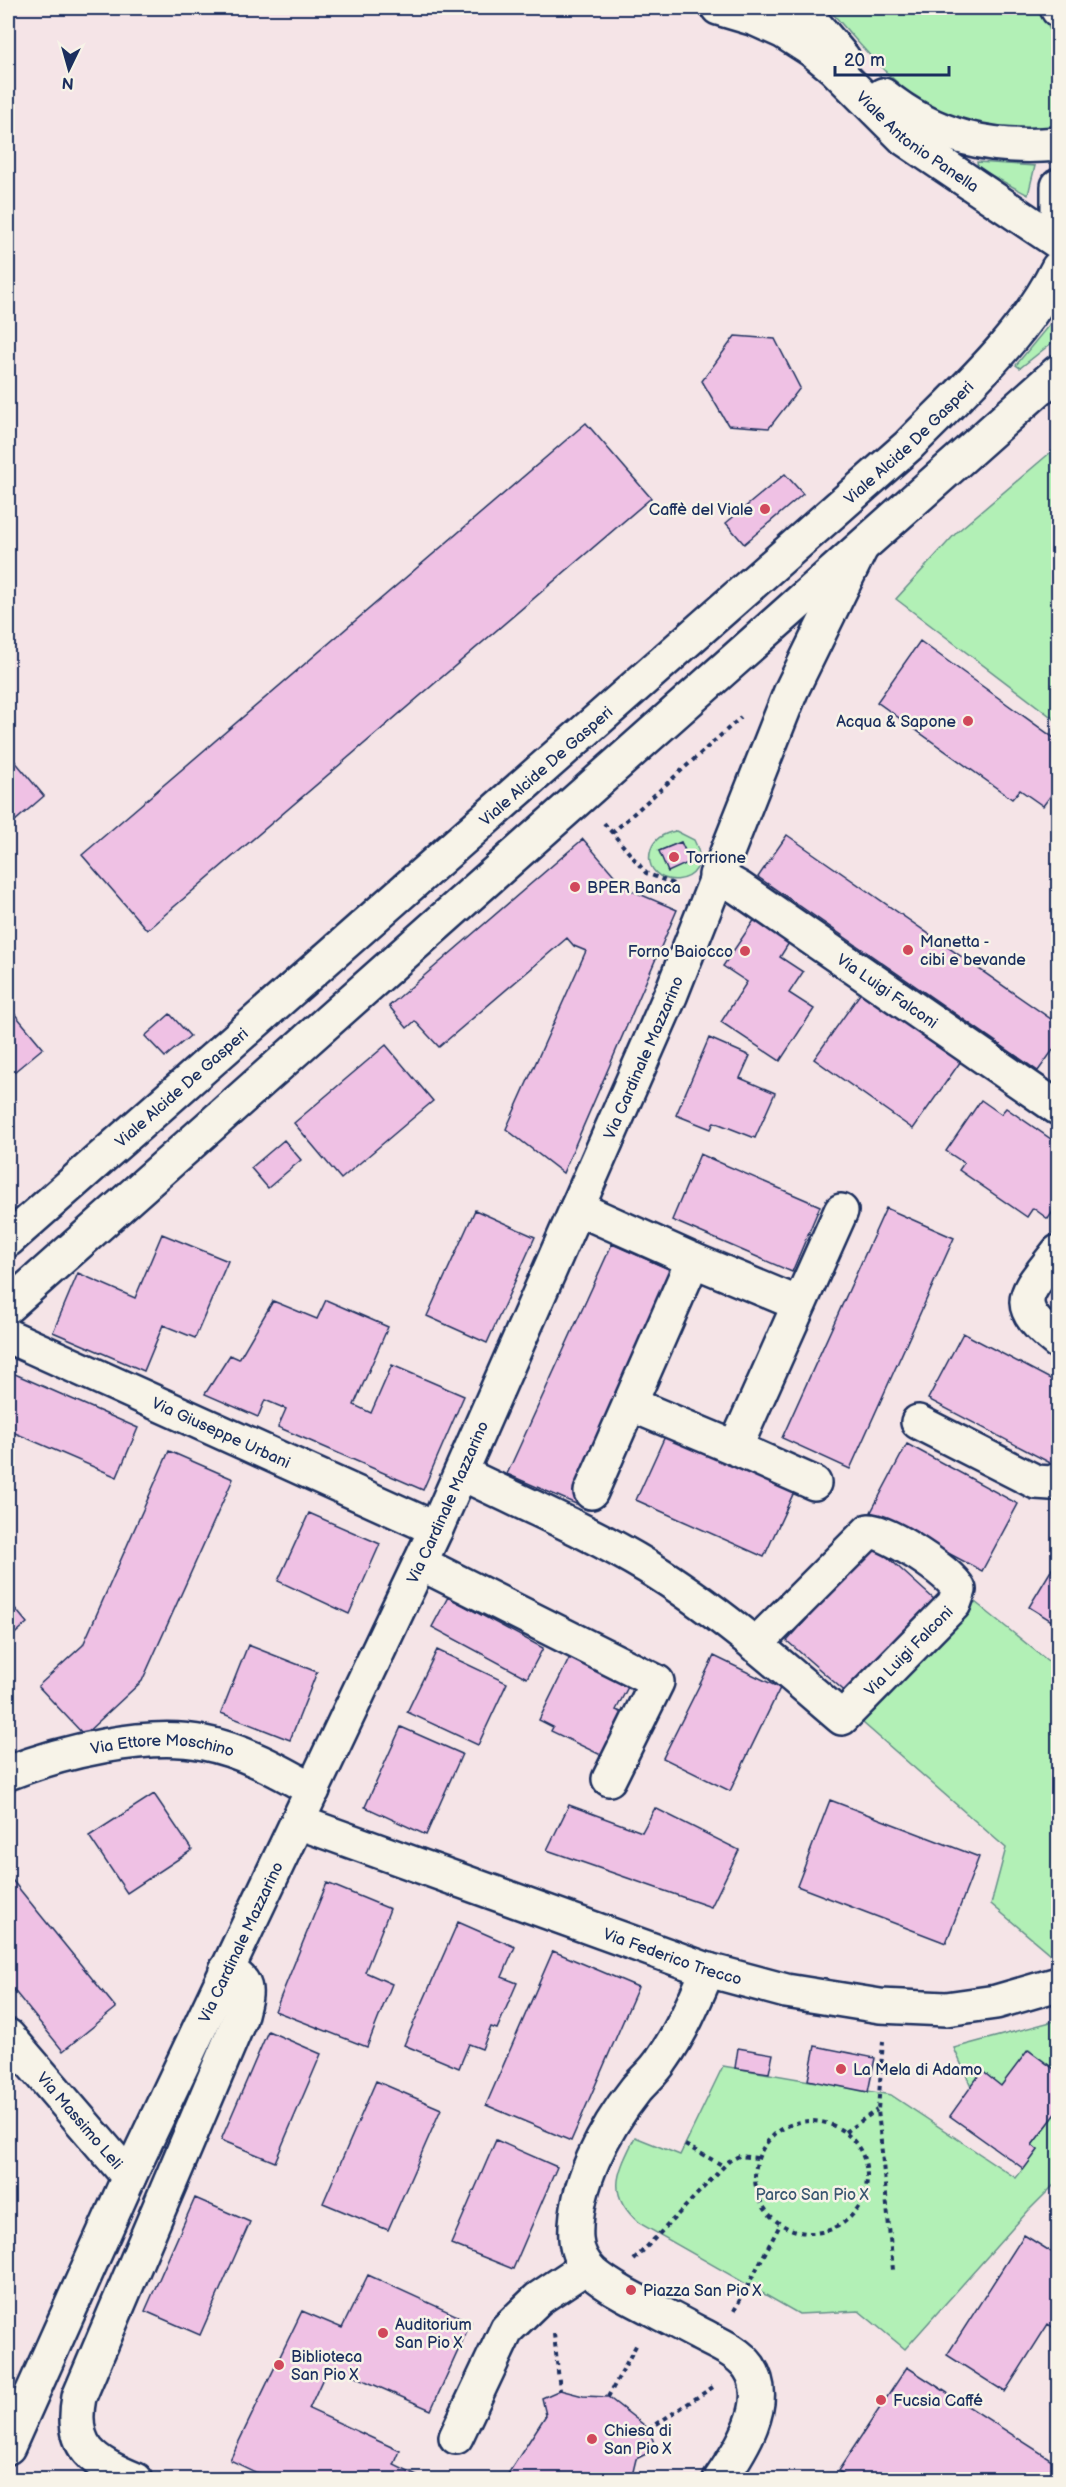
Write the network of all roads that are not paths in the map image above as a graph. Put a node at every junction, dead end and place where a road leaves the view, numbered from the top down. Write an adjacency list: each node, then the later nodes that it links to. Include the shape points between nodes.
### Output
1 (718, 8): 6 (street, Viale Antonio Panella, via 755,19 812,50 905,139)
2 (801, 8): 3 (street, Viale Antonio Panella, via 856,71 920,121 965,139 1013,145)
3 (1059, 144)
4 (1059, 186): 5 (street)
5 (1059, 226)
6 (1059, 242)
7 (1059, 268): 14 (street, Viale Alcide De Gasperi, via 1009,341 908,446)
8 (1059, 372): 9 (street)
9 (863, 545): 10 (street, Via Cardinale Mazzarino, via 791,691); 18 (street)
10 (716, 875): 11 (street, Via Luigi Falconi); 12 (street, Via Cardinale Mazzarino, via 671,994)
11 (1059, 1108)
12 (577, 1208): 16 (street); 24 (street, Via Cardinale Mazzarino)
13 (841, 1211): 17 (street)
14 (8, 1240)
15 (1059, 1252): 20 (street, via 1033,1285 1026,1304 1036,1324)
16 (693, 1260): 17 (street); 21 (street)
17 (799, 1305): 23 (street)
18 (8, 1306)
19 (8, 1336): 28 (street, Via Giuseppe Urbani)
20 (1059, 1342)
21 (630, 1404): 23 (street); 27 (street)
22 (918, 1422): 25 (street, via 1036,1482)
23 (735, 1448): 26 (street)
24 (461, 1473): 28 (street, Via Cardinale Mazzarino); 30 (street, Via Luigi Falconi, via 648,1567)
25 (1059, 1480)
26 (814, 1483)
27 (591, 1492)
28 (436, 1529): 29 (street, Via Cardinale Mazzarino)
29 (420, 1563): 32 (street, via 657,1682); 33 (street, Via Cardinale Mazzarino)
30 (755, 1645): 30 (street, Via Luigi Falconi, via 842,1718 954,1604 959,1590 951,1577 883,1534 869,1531)
31 (8, 1773): 33 (street, Via Ettore Moschino, via 40,1761 111,1746 182,1740 223,1748)
32 (609, 1779)
33 (313, 1790): 34 (street, Via Cardinale Mazzarino)
34 (298, 1822): 35 (street, Via Cardinale Mazzarino); 36 (street, Via Federico Trecco)
35 (226, 1970): 39 (street, Via Cardinale Mazzarino); 44 (street, via 241,1977 245,1985 240,2018 79,2397 76,2414 81,2444 91,2456)
36 (708, 1970): 37 (street, Via Federico Trecco, via 796,1993 919,2009 970,2007); 40 (street, via 685,2024 662,2061 618,2115 591,2169 576,2225 579,2254)
37 (1059, 1984)
38 (8, 2036): 39 (street, Via Massimo Leli)
39 (129, 2177): 42 (street, Via Cardinale Mazzarino)
40 (599, 2277): 41 (street, via 538,2299 507,2329); 43 (street, via 717,2343 749,2368 756,2389 754,2413 749,2431)
41 (456, 2437)
42 (8, 2447)
43 (726, 2470)
44 (136, 2480)

